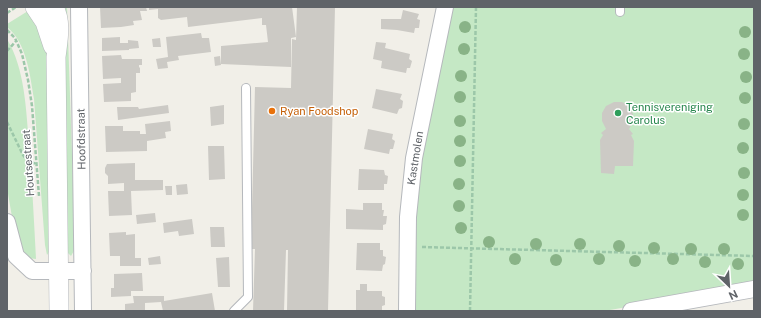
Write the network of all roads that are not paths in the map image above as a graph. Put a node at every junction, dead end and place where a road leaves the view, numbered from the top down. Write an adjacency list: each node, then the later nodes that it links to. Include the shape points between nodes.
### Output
1 (35, 7): 5 (street, via 45,22)
2 (54, 7): 5 (street, via 58,14 59,26)
3 (79, 7): 8 (street, Hoofdstraat)
4 (445, 7): 14 (street, Kastmolen, via 414,158 408,217)
5 (56, 57): 9 (street)
6 (246, 88): 13 (lane, via 248,297)
7 (7, 222): 9 (street, via 16,256 32,271)
8 (83, 271): 9 (street); 12 (street, Hoofdstraat)
9 (59, 272): 11 (street)
10 (754, 289): 15 (street)
11 (59, 311)
12 (83, 311)
13 (234, 311)
14 (407, 311)
15 (631, 311)

